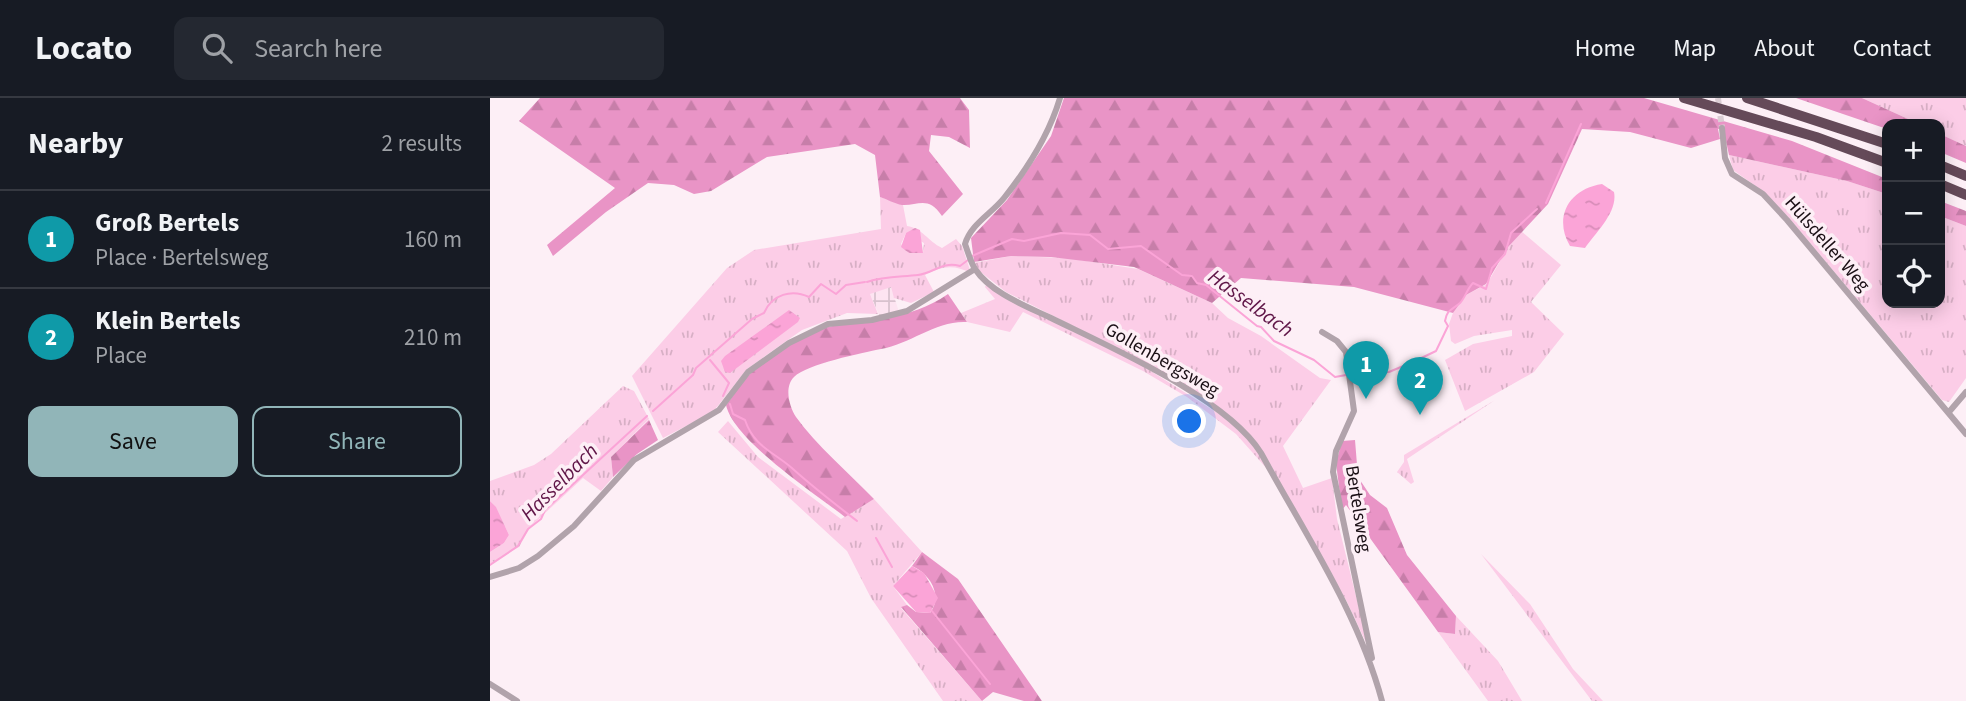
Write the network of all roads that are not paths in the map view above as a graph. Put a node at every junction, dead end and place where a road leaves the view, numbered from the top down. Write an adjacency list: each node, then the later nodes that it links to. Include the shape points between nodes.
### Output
1 (1060, 98): 11 (street, Gollenbergsweg, via 1046,137 1004,197 970,232 966,248)
2 (1684, 98): 6 (highway)
3 (1747, 98): 5 (highway)
4 (1722, 128): 14 (street, Hülsdeller Weg, via 1732,174 1763,194 1787,220)
5 (1882, 143)
6 (1882, 161)
7 (1945, 167): 8 (highway)
8 (1966, 176)
9 (1945, 186): 10 (highway)
10 (1966, 195)
11 (974, 266): 16 (street, via 906,311 828,324 789,343 748,372 719,410 634,460 574,526 538,556); 17 (street, Gollenbergsweg, via 1008,296 1131,357 1239,425 1261,453 1352,617)
12 (1322, 331): 17 (street, Bertelsweg, via 1340,344 1349,368 1353,416 1336,451 1333,472)
13 (1966, 392): 14 (street)
14 (1948, 412): 15 (street, Hülsdeller Weg)
15 (1966, 434)
16 (490, 577)
17 (1372, 664): 20 (street, Gollenbergsweg)
18 (490, 684): 19 (street)
19 (517, 701)
20 (1382, 701)

